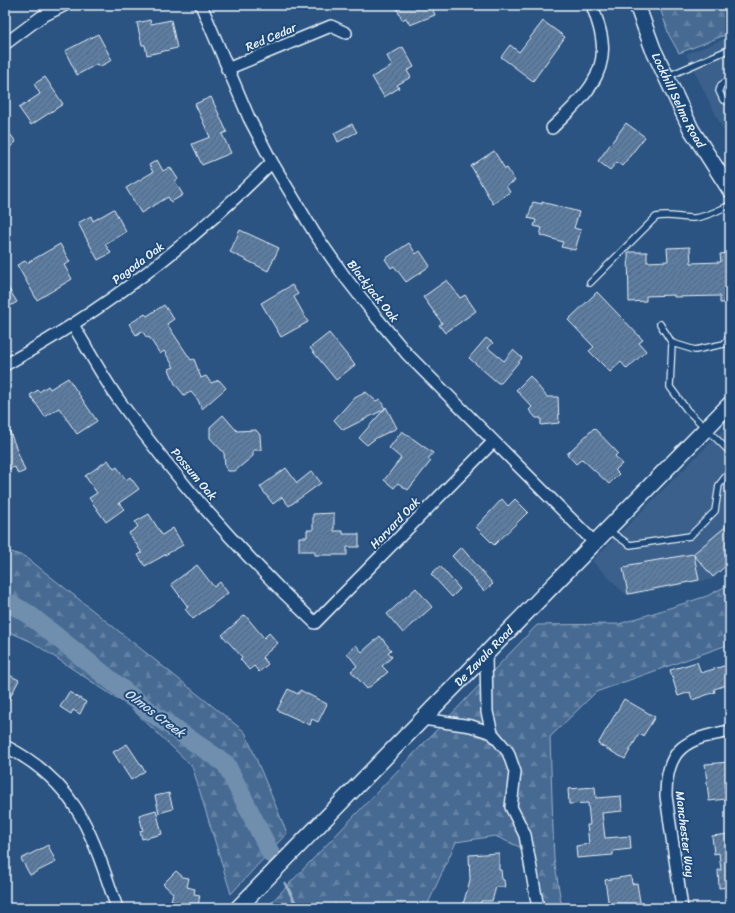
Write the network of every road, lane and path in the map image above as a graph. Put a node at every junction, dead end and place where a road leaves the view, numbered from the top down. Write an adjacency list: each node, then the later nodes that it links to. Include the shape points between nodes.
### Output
1 (65, 5): 6 (street, via 42,17)
2 (201, 5): 8 (street, Blackjack Oak)
3 (592, 5): 12 (street, via 603,43 599,71 587,93)
4 (637, 5): 9 (main road, Lockhill Selma Road)
5 (346, 33): 8 (street, Red Cedar, via 331,26)
6 (5, 44)
7 (730, 49): 9 (lane)
8 (227, 69): 13 (street, Blackjack Oak)
9 (666, 77): 14 (main road, Lockhill Selma Road, via 691,129)
10 (730, 79): 11 (lane, via 721,85 719,90 722,100)
11 (730, 102)
12 (552, 128)
13 (272, 162): 18 (street, Pagoda Oak, via 236,199 182,246 139,280); 24 (street, Blackjack Oak, via 315,234 376,318 407,354)
14 (730, 190)
15 (730, 205): 16 (lane, via 696,218 665,215 656,217)
16 (590, 283)
17 (660, 324): 20 (lane)
18 (73, 325): 21 (street, Pagoda Oak); 29 (street, Possum Oak, via 120,402 186,487 268,578)
19 (730, 336): 20 (lane, via 724,344 695,350)
20 (672, 343): 23 (lane, via 670,387 687,410)
21 (5, 365)
22 (730, 404): 23 (main road, De Zavala Road)
23 (706, 429): 25 (lane); 27 (main road, De Zavala Road)
24 (493, 442): 28 (street, Blackjack Oak); 29 (street, Harvard Oak)
25 (730, 452)
26 (730, 471): 27 (lane, via 719,485 715,512 690,536 630,545)
27 (608, 529): 28 (main road, De Zavala Road)
28 (595, 543): 30 (main road, De Zavala Road)
29 (315, 623)
30 (486, 654): 31 (main road, De Zavala Road); 33 (street, via 487,712)
31 (423, 719): 33 (street, via 471,726); 36 (main road, De Zavala Road)
32 (730, 731): 38 (street, Manchester Way, via 689,741 677,752 666,779 666,796)
33 (492, 733): 37 (street, via 508,752 515,772 511,807 525,835)
34 (5, 746): 35 (street, via 21,754 57,782 76,807 94,841)
35 (117, 908)
36 (238, 908)
37 (538, 908)
38 (682, 908)

